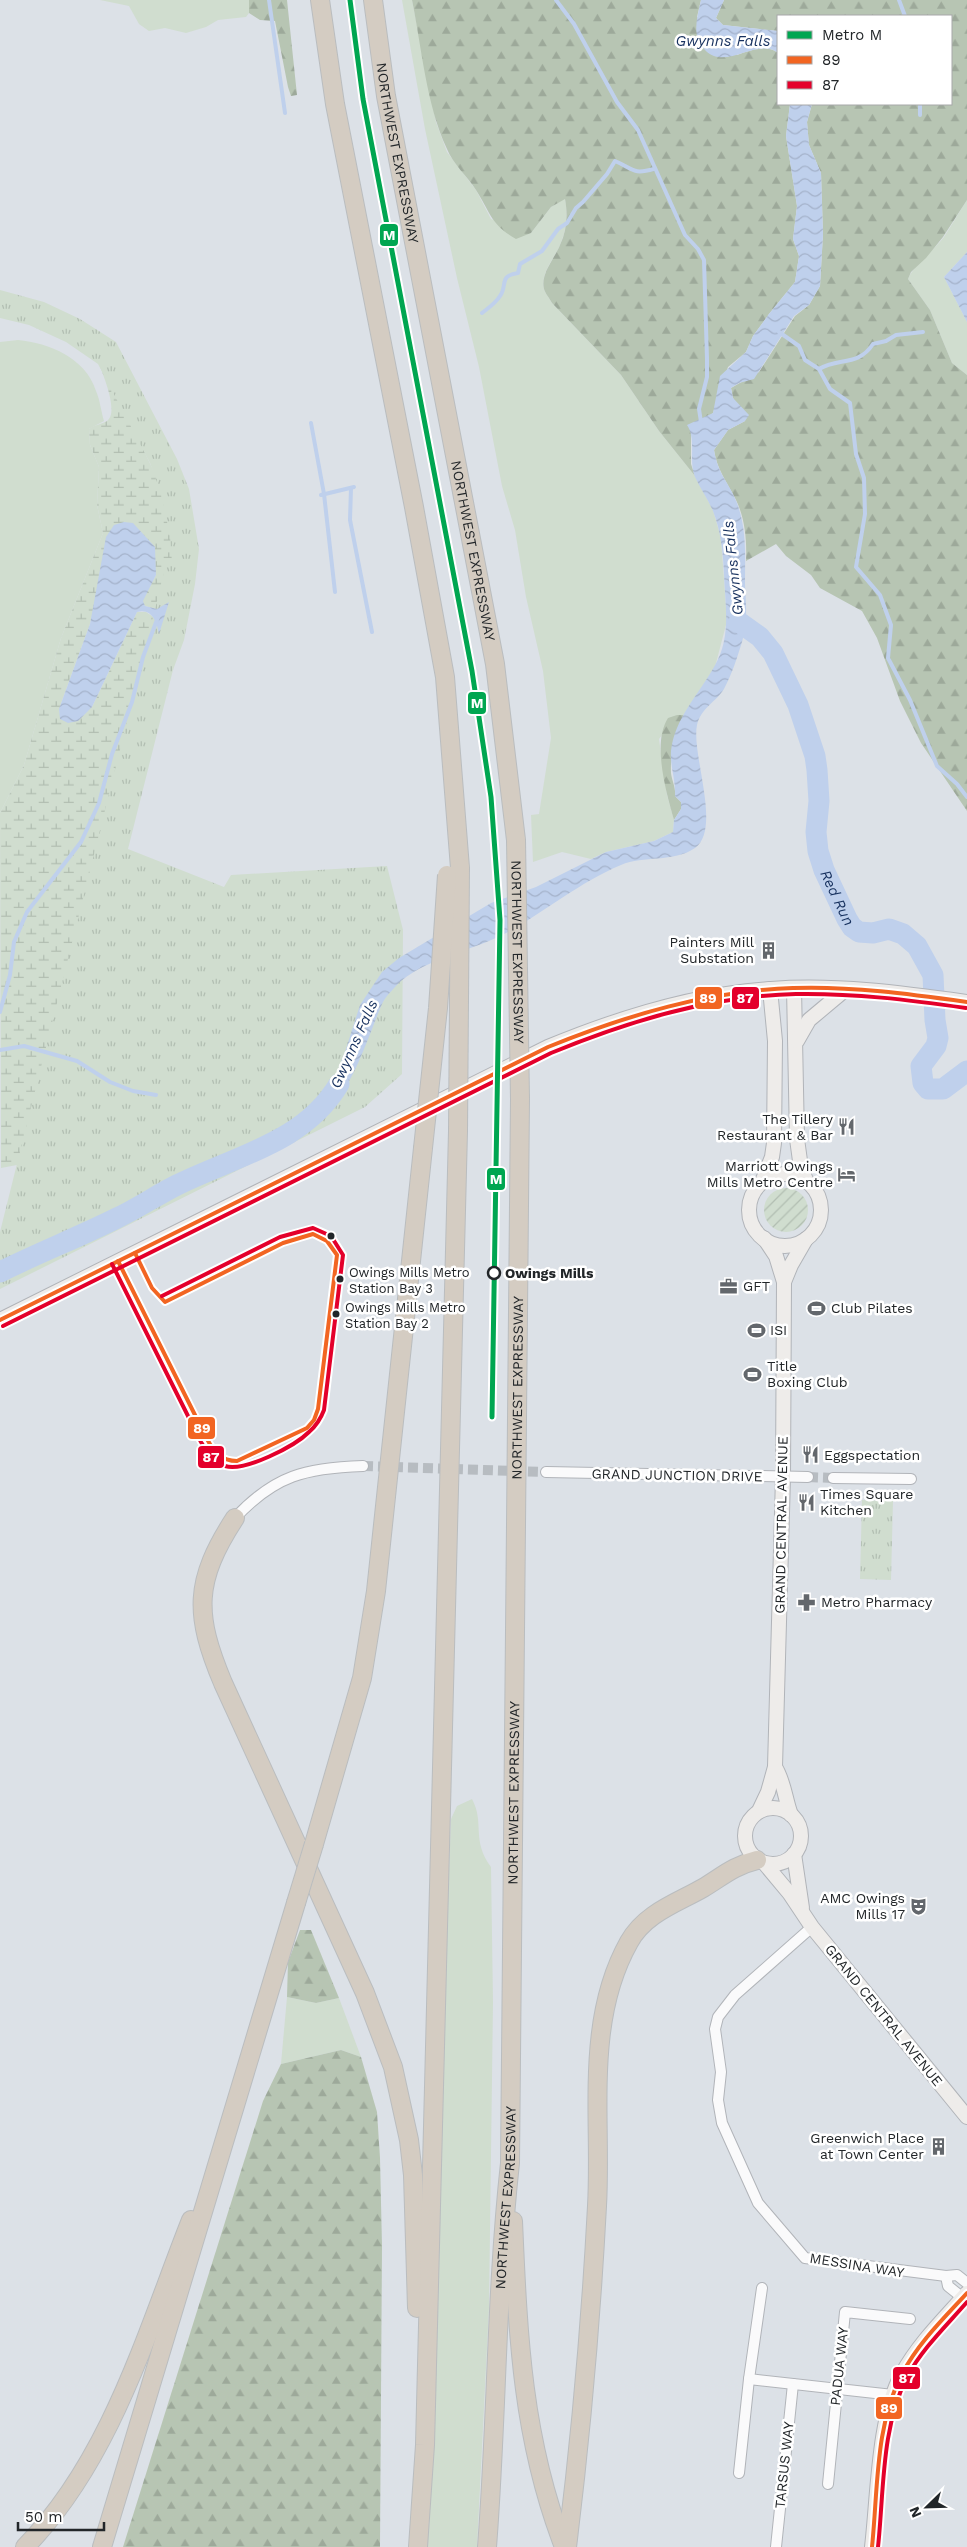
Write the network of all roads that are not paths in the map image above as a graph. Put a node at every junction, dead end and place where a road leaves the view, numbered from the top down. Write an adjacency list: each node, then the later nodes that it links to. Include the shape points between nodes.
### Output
1 (320, 0): 3 (highway, via 335,104 445,678 452,743)
2 (373, 0): 31 (highway, NORTHWEST EXPRESSWAY, bridge, via 386,96 495,664 516,840 520,1099)
3 (454, 871): 29 (highway, bridge, via 376,1591 362,1678); 41 (highway, bridge, via 458,1131)
4 (794, 988): 5 (street); 6 (street); 8 (street, GRAND CENTRAL AVENUE)
5 (770, 989): 10 (street, GRAND CENTRAL AVENUE, via 775,1041 774,1143); 14 (street, via 720,996 640,1014 548,1047)
6 (846, 989): 7 (street); 8 (street, via 804,1025)
7 (962, 1001)
8 (796, 1044): 9 (street, GRAND CENTRAL AVENUE, via 797,1138)
9 (806, 1180): 10 (street, via 784,1174); 12 (street, GRAND CENTRAL AVENUE, via 817,1192 821,1215 818,1226)
10 (762, 1182): 11 (street, GRAND CENTRAL AVENUE, via 753,1194 750,1218)
11 (764, 1238): 12 (street, via 787,1246); 13 (street, GRAND CENTRAL AVENUE, via 776,1256)
12 (806, 1239): 13 (street, GRAND CENTRAL AVENUE)
13 (784, 1282): 17 (street, GRAND CENTRAL AVENUE)
14 (0, 1320)
15 (363, 1466): 21 (street, via 320,1469 280,1480 250,1502)
16 (546, 1472): 17 (street, GRAND JUNCTION DRIVE)
17 (783, 1477): 18 (street, GRAND JUNCTION DRIVE); 22 (street, GRAND CENTRAL AVENUE)
18 (808, 1477)
19 (833, 1478): 20 (street)
20 (911, 1479)
21 (235, 1518): 41 (highway, via 219,1542 204,1583 205,1634 223,1683 365,1992 393,2067 413,2175 418,2419)
22 (776, 1768): 23 (street, GRAND CENTRAL AVENUE); 24 (street, GRAND CENTRAL AVENUE)
23 (759, 1811): 24 (street, via 774,1808); 26 (street, GRAND CENTRAL AVENUE, via 749,1820 744,1839 750,1854)
24 (791, 1815): 25 (street, GRAND CENTRAL AVENUE, via 801,1840)
25 (794, 1854): 26 (street, via 784,1862); 27 (street, GRAND CENTRAL AVENUE)
26 (761, 1862): 27 (street, GRAND CENTRAL AVENUE); 48 (highway, via 735,1866 656,1914 630,1940 611,1985 600,2037 596,2220 577,2470)
27 (802, 1911): 28 (street, GRAND CENTRAL AVENUE)
28 (812, 1927): 30 (street, GRAND CENTRAL AVENUE); 32 (street, MESSINA WAY, via 735,1995 718,2017 715,2029 721,2072 718,2100 722,2123 758,2203 805,2258)
29 (235, 2107): 44 (highway, via 110,2423 74,2488); 45 (highway)
30 (967, 2117)
31 (510, 2163): 47 (highway, NORTHWEST EXPRESSWAY, via 501,2248); 48 (highway, via 518,2336 526,2404 540,2470)
32 (946, 2276): 33 (street, MESSINA WAY, via 957,2275); 35 (street, via 948,2286)
33 (967, 2283)
34 (762, 2288): 37 (street)
35 (965, 2296): 40 (street, via 920,2346)
36 (910, 2319): 39 (street, PADUA WAY, via 845,2312)
37 (749, 2379): 38 (street); 42 (street)
38 (793, 2384): 39 (street); 49 (street, TARSUS WAY)
39 (837, 2389): 40 (street); 43 (street, PADUA WAY)
40 (893, 2395): 50 (street, via 884,2436)
41 (425, 2445): 46 (highway)
42 (739, 2473)
43 (828, 2484)
44 (25, 2547)
45 (102, 2547)
46 (418, 2547)
47 (487, 2547)
48 (565, 2547)
49 (776, 2547)
50 (872, 2547)

